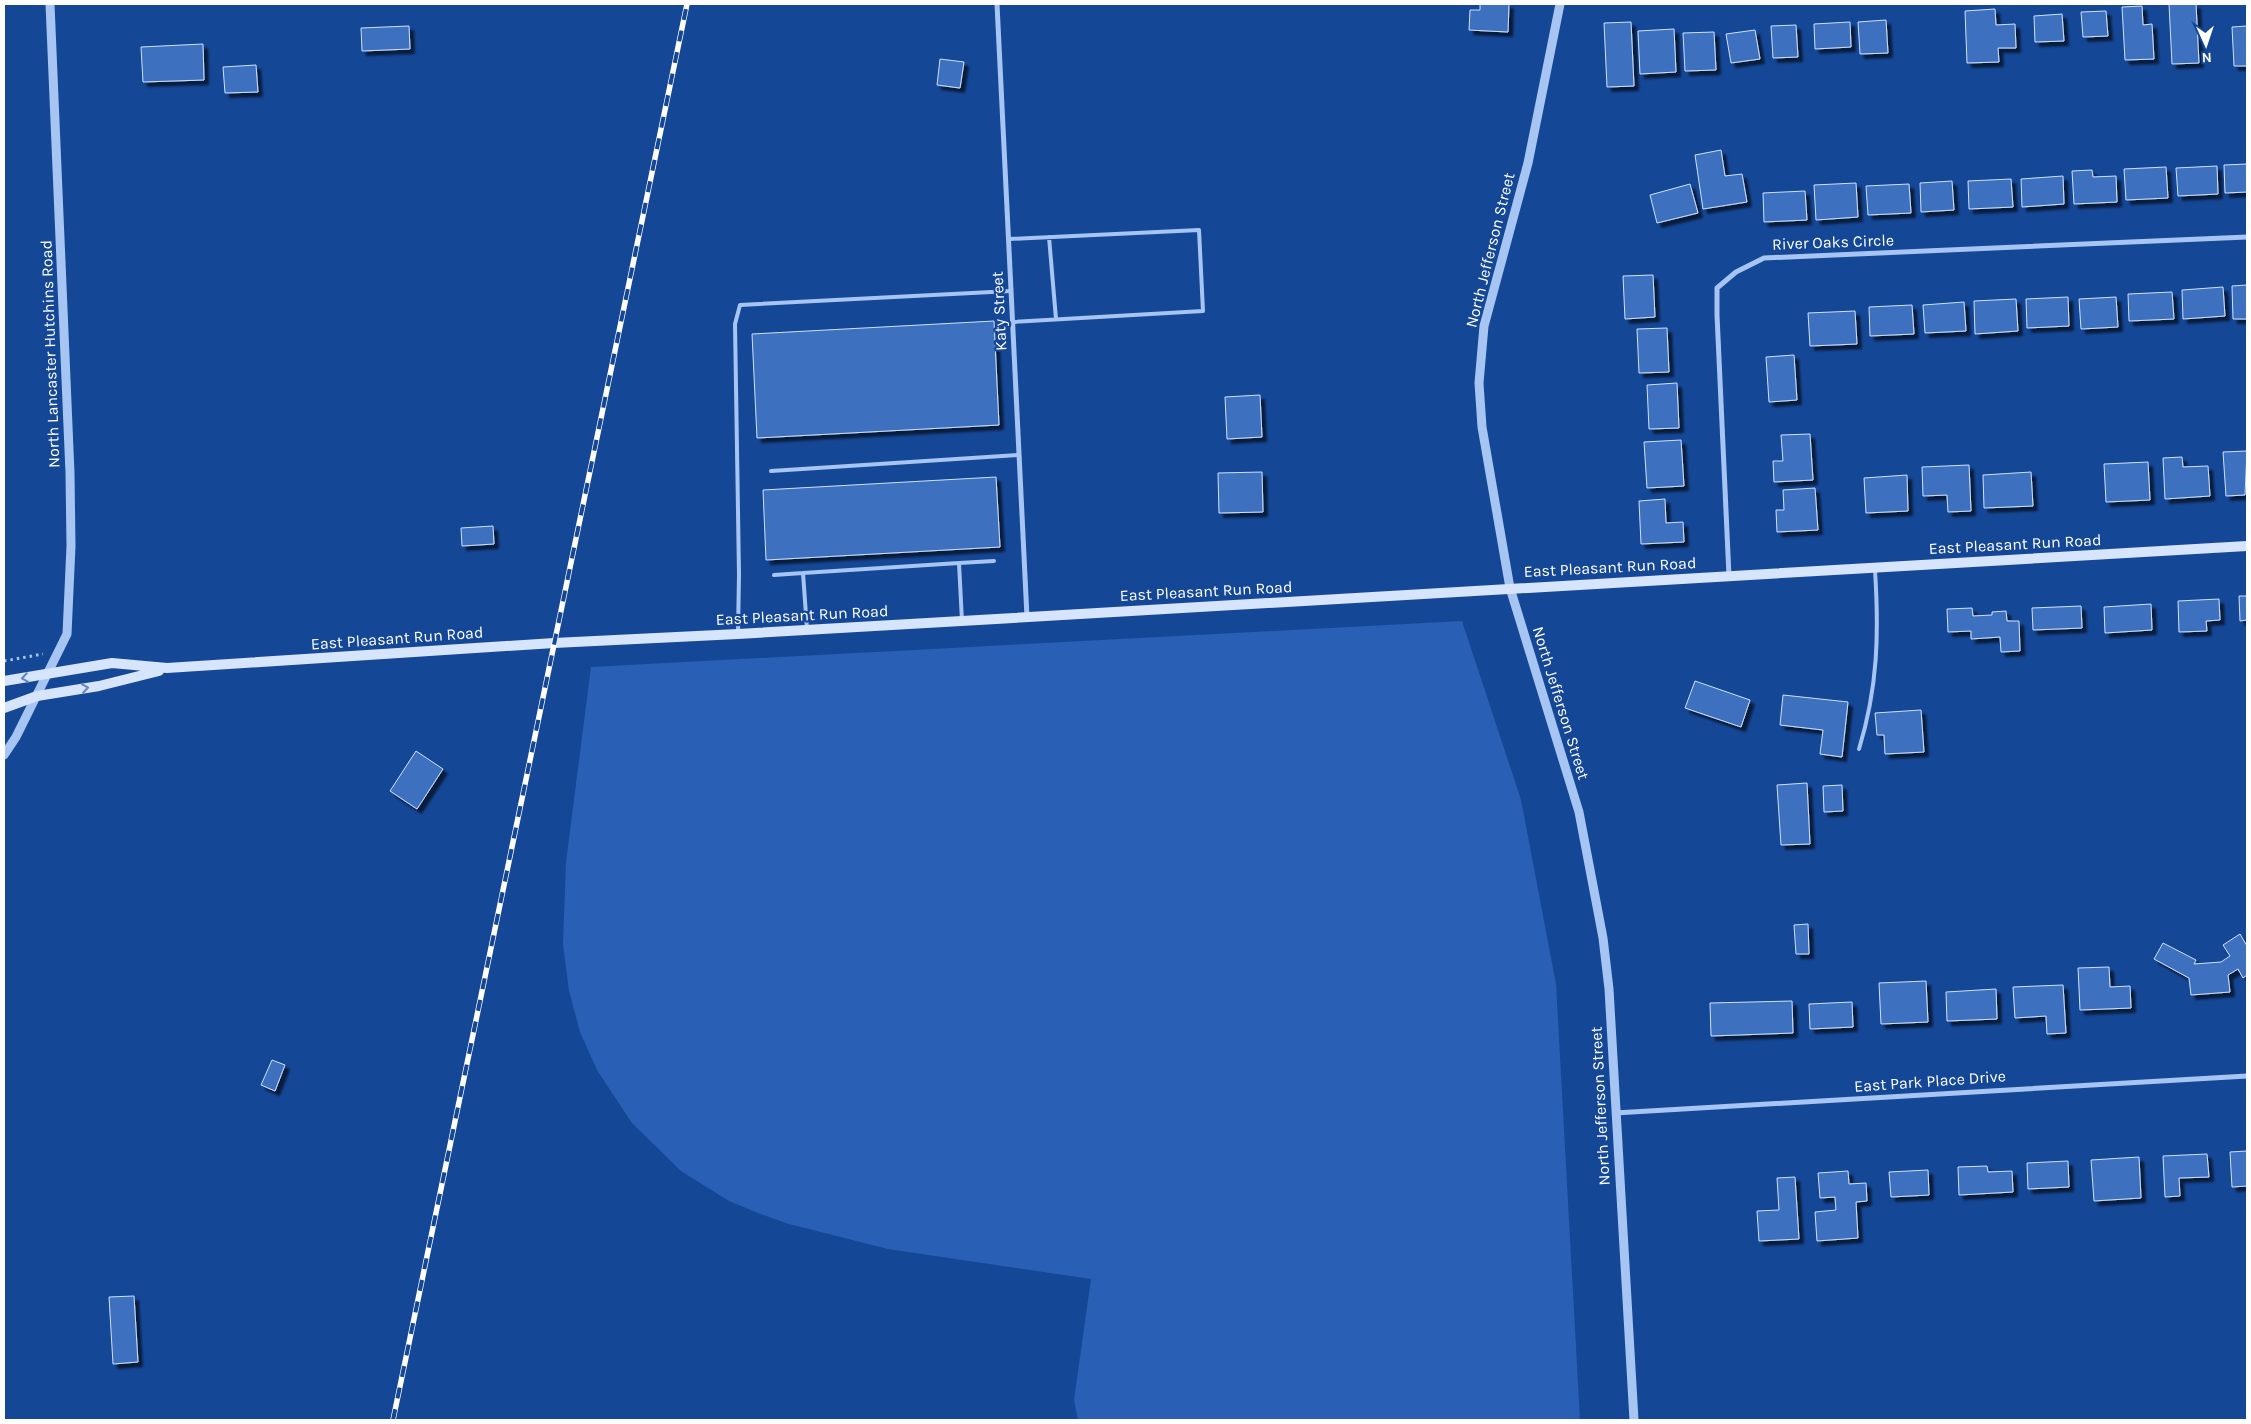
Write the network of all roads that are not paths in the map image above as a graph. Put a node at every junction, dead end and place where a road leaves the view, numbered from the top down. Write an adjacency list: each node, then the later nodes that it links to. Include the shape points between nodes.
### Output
1 (50, 4): 25 (street, North Lancaster Hutchins Road, via 71,546 67,634)
2 (997, 4): 6 (street, Katy Street)
3 (1560, 4): 19 (street, North Jefferson Street, via 1528,163 1484,326 1480,383 1482,427)
4 (2247, 236): 18 (street, River Oaks Circle, via 1764,258 1736,272 1717,288)
5 (1050, 237): 6 (lane); 8 (lane); 8 (lane, via 1199,230 1203,311)
6 (1008, 239): 7 (street, Katy Street)
7 (1011, 291): 9 (street, Katy Street); 23 (lane, via 740,305 735,324)
8 (1056, 319): 9 (lane)
9 (1013, 322): 10 (street, Katy Street)
10 (1019, 455): 11 (lane); 20 (street, Katy Street)
11 (771, 471)
12 (2247, 546): 15 (main road, East Pleasant Run Road)
13 (994, 561): 14 (lane)
14 (959, 563): 16 (lane); 21 (lane)
15 (1875, 567): 18 (main road, East Pleasant Run Road); 29 (lane, via 1878,620 1876,675)
16 (803, 573): 17 (lane); 22 (lane)
17 (774, 575)
18 (1729, 576): 19 (main road, East Pleasant Run Road)
19 (1510, 588): 20 (main road, East Pleasant Run Road); 32 (street, North Jefferson Street, via 1579,812 1589,860 1609,989)
20 (1027, 617): 21 (main road, East Pleasant Run Road)
21 (962, 621): 22 (main road, East Pleasant Run Road)
22 (807, 630): 23 (main road, East Pleasant Run Road)
23 (738, 634): 24 (main road, East Pleasant Run Road)
24 (167, 668): 25 (main road, East Pleasant Run Road, via 112,663); 27 (main road, East Pleasant Run Road, one-way to 24, via 98,686)
25 (47, 675): 26 (main road, East Pleasant Run Road, one-way to 26); 27 (street, North Lancaster Hutchins Road)
26 (4, 682)
27 (37, 696): 28 (main road, East Pleasant Run Road); 30 (street, North Lancaster Hutchins Road)
28 (4, 708)
29 (1859, 749)
30 (4, 754)
31 (2247, 1076): 32 (street, East Park Place Drive)
32 (1615, 1113): 33 (street, North Jefferson Street)
33 (1634, 1420)

